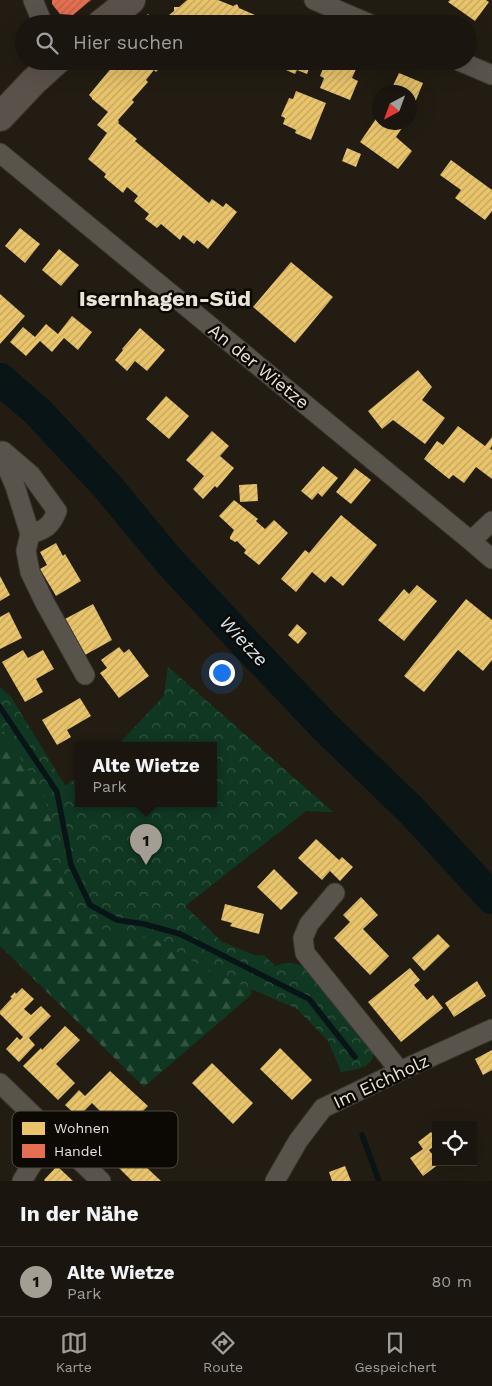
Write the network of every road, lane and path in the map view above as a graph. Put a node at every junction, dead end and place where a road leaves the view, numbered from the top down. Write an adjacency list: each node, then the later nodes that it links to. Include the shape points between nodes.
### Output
1 (33, 0): 4 (street)
2 (131, 0): 5 (main road)
3 (314, 0): 6 (street)
4 (39, 15)
5 (112, 15)
6 (349, 15)
7 (477, 69): 9 (street)
8 (46, 70): 10 (main road)
9 (492, 75)
10 (0, 117)
11 (0, 153): 15 (street, An der Wietze)
12 (0, 450): 14 (street); 14 (street, via 30,475 57,511 53,522 42,531)
13 (492, 521): 15 (street)
14 (30, 534): 17 (street, via 26,551 30,572)
15 (471, 541): 16 (street, An der Wietze)
16 (492, 560)
17 (85, 675)
18 (335, 894): 20 (street, via 309,924 303,938 304,953)
19 (492, 1029): 20 (street, Im Eichholz)
20 (400, 1071): 27 (street, Im Eichholz, via 323,1108 298,1141)
21 (0, 1083): 22 (street)
22 (29, 1111)
23 (30, 1168): 25 (street)
24 (88, 1168): 26 (street)
25 (22, 1181)
26 (101, 1181)
27 (275, 1181)

